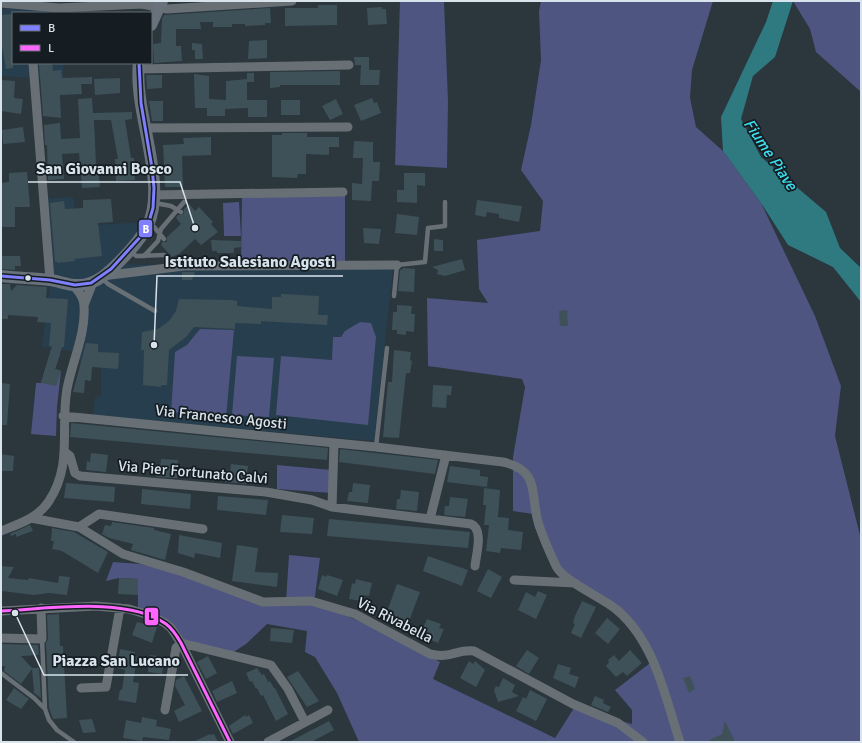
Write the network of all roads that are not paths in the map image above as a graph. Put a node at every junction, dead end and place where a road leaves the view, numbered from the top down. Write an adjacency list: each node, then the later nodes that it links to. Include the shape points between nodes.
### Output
1 (292, 1): 3 (street)
2 (1, 3): 4 (street)
3 (160, 5): 4 (street); 5 (street)
4 (31, 7)
5 (152, 23)
6 (33, 64): 22 (street)
7 (349, 65): 8 (street)
8 (139, 66): 10 (street)
9 (348, 127): 10 (street)
10 (145, 128): 15 (street, via 152,161)
11 (343, 192): 15 (street)
12 (184, 202): 19 (lane, via 161,229 158,241)
13 (445, 202): 20 (lane, via 445,226 428,228 425,262)
14 (180, 211): 15 (lane, via 171,206)
15 (153, 213): 16 (lane); 17 (street)
16 (163, 238)
17 (131, 251): 19 (lane, via 136,256); 23 (street)
18 (164, 255): 19 (lane)
19 (144, 256)
20 (397, 265): 23 (street, via 184,266); 24 (lane)
21 (1, 276): 22 (street)
22 (50, 280): 23 (street)
23 (88, 282): 25 (street); 25 (street, via 80,294); 26 (lane, via 108,284)
24 (394, 296)
25 (84, 305): 28 (street, via 83,325 67,388)
26 (155, 311)
27 (387, 348): 30 (lane)
28 (63, 416): 29 (street, Via Francesco Agosti); 31 (street)
29 (334, 443): 30 (street, Via Francesco Agosti); 33 (street)
30 (376, 447): 32 (street, Via Francesco Agosti)
31 (65, 452): 33 (street, Via Pier Fortunato Calvi, via 70,456 75,473 80,476 266,492 312,500); 34 (street, via 52,495 45,506)
32 (446, 455): 35 (street); 41 (street, Via Francesco Agosti, via 504,462 515,465 525,472 533,487 539,522 557,567)
33 (332, 507): 35 (street, Via Pier Fortunato Calvi)
34 (31, 518): 36 (street, Via Rivabella); 38 (street)
35 (430, 519): 39 (street, Via Pier Fortunato Calvi, via 476,526 478,532)
36 (79, 527): 37 (street, via 99,514); 57 (street, Via Rivabella, via 123,554 183,572 264,602 311,601 355,614 430,654 442,657 463,650 474,651 573,704 618,723)
37 (203, 529)
38 (1, 531)
39 (475, 566)
40 (514, 580): 41 (street)
41 (576, 583): 58 (street, Via Francesco Agosti, via 618,610 642,638)
42 (41, 608): 43 (street); 44 (street); 46 (street)
43 (120, 608): 47 (street, via 157,618 171,628); 49 (street, via 106,686)
44 (1, 611)
45 (1, 638): 46 (street)
46 (42, 639): 50 (lane)
47 (181, 643): 51 (street, via 176,648); 53 (street, via 271,665 288,689); 55 (street)
48 (1, 673): 50 (lane, via 34,698)
49 (81, 688)
50 (45, 710): 54 (lane, via 57,730)
51 (165, 710)
52 (328, 710): 53 (street)
53 (305, 722): 56 (street)
54 (74, 742)
55 (230, 742)
56 (268, 742)
57 (643, 742)
58 (680, 742)

